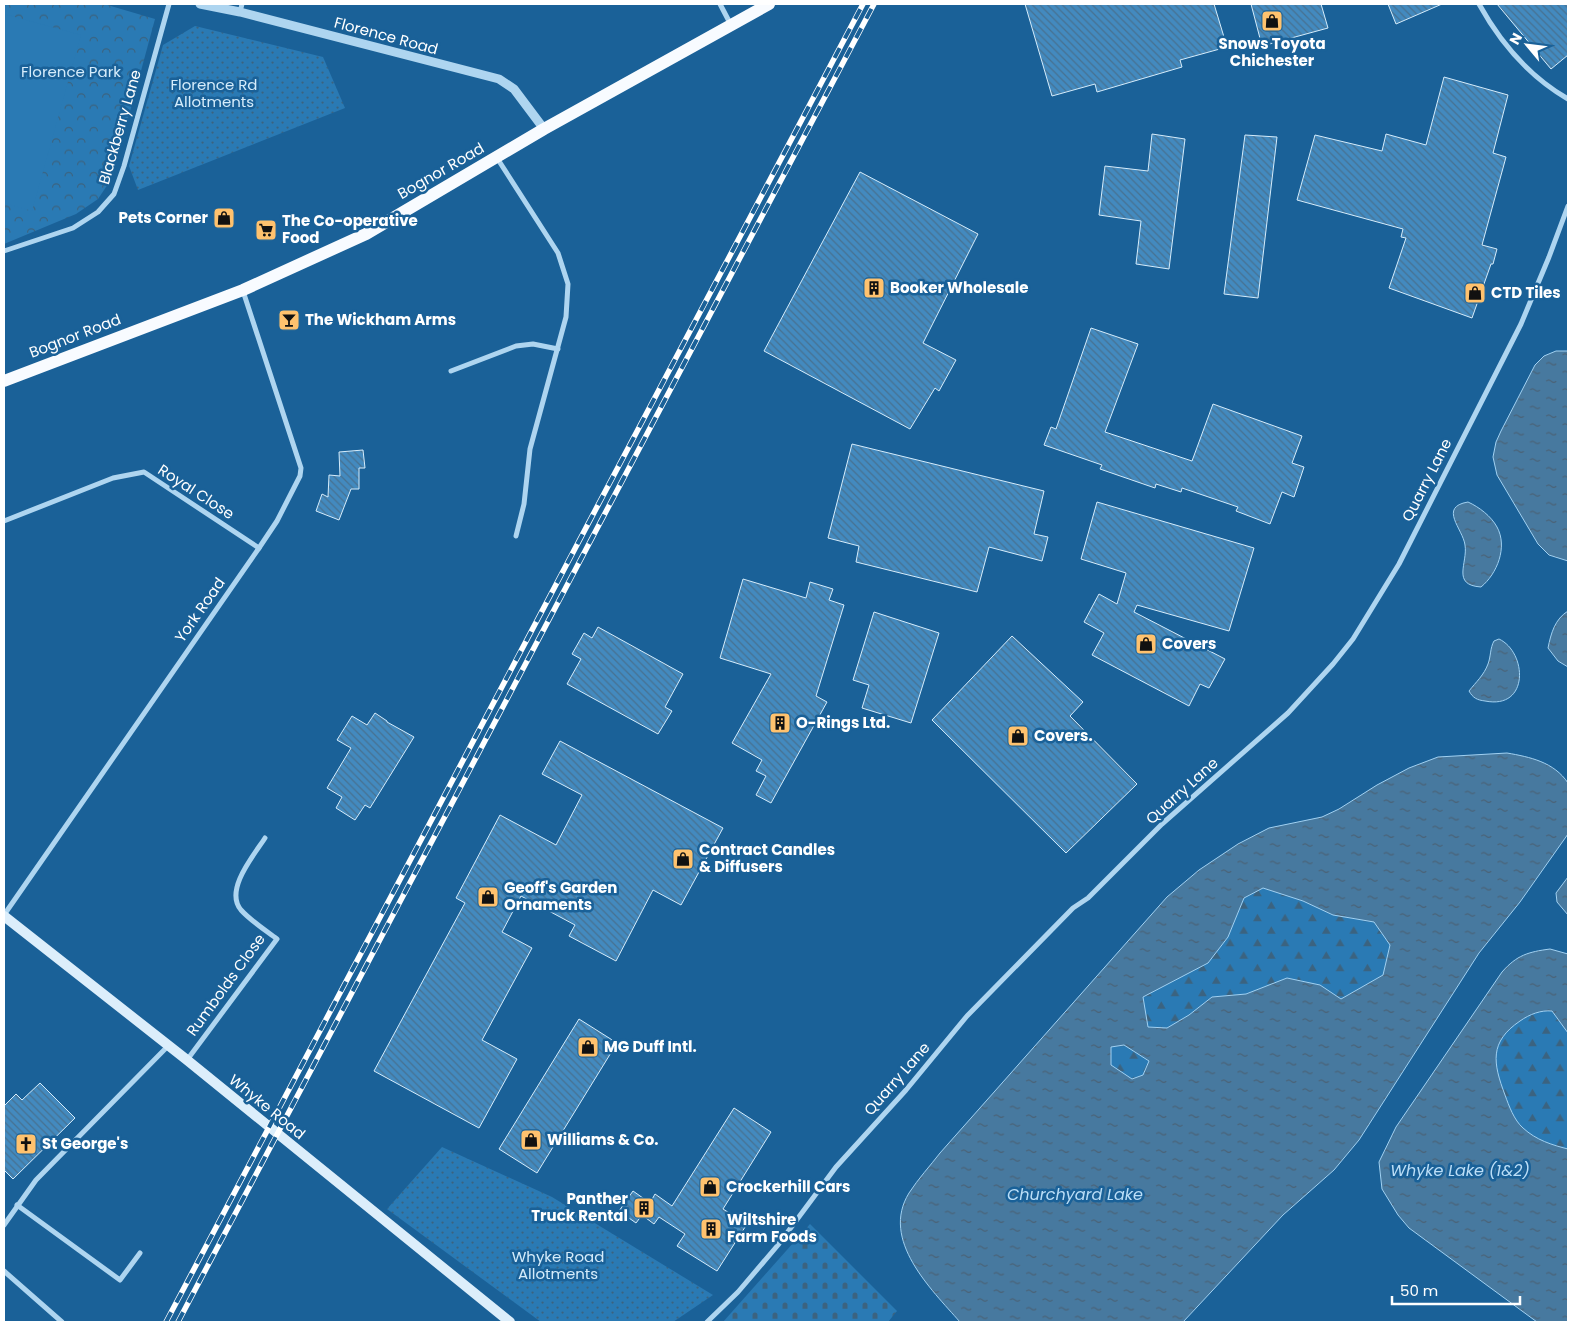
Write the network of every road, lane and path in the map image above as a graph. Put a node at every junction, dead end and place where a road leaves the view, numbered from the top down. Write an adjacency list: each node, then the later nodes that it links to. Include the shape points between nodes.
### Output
1 (169, 4): 12 (street, Blackberry Lane, via 114,194 98,212 73,228)
2 (200, 4): 6 (street, Florence Road)
3 (720, 4): 7 (street)
4 (769, 4): 7 (main road, Bognor Road)
5 (1479, 4): 8 (street, via 1505,43 1530,72)
6 (241, 8): 9 (street, Florence Road, via 499,79 514,90)
7 (731, 25): 9 (main road, Bognor Road)
8 (1568, 99)
9 (544, 129): 10 (main road, Bognor Road)
10 (497, 158): 13 (main road, Bognor Road, via 366,234); 14 (street, via 558,253 568,284 566,317)
11 (1568, 206): 30 (street, Quarry Lane, via 1550,257 1516,333 1399,564 1353,639 1288,713 1162,824 1088,898 1073,908 967,1016 836,1167 738,1292)
12 (4, 251)
13 (243, 290): 16 (main road, Bognor Road); 19 (street, York Road, via 302,468 277,521)
14 (558, 349): 15 (street, via 533,344 516,346); 18 (street, via 530,449 524,504)
15 (451, 371)
16 (4, 381)
17 (4, 521): 19 (street, Royal Close, via 113,478 144,472)
18 (516, 536)
19 (259, 548): 21 (street, York Road)
20 (266, 838): 23 (street, Rumbolds Close, via 239,879 235,895 240,909 277,939)
21 (4, 916): 22 (main road, Whyke Road)
22 (168, 1046): 23 (main road, Whyke Road); 24 (street, via 36,1180)
23 (187, 1060): 29 (main road, Whyke Road)
24 (17, 1205): 25 (street); 26 (street, via 120,1280)
25 (4, 1225)
26 (140, 1253)
27 (4, 1271): 28 (street)
28 (62, 1322)
29 (510, 1322)
30 (706, 1322)

